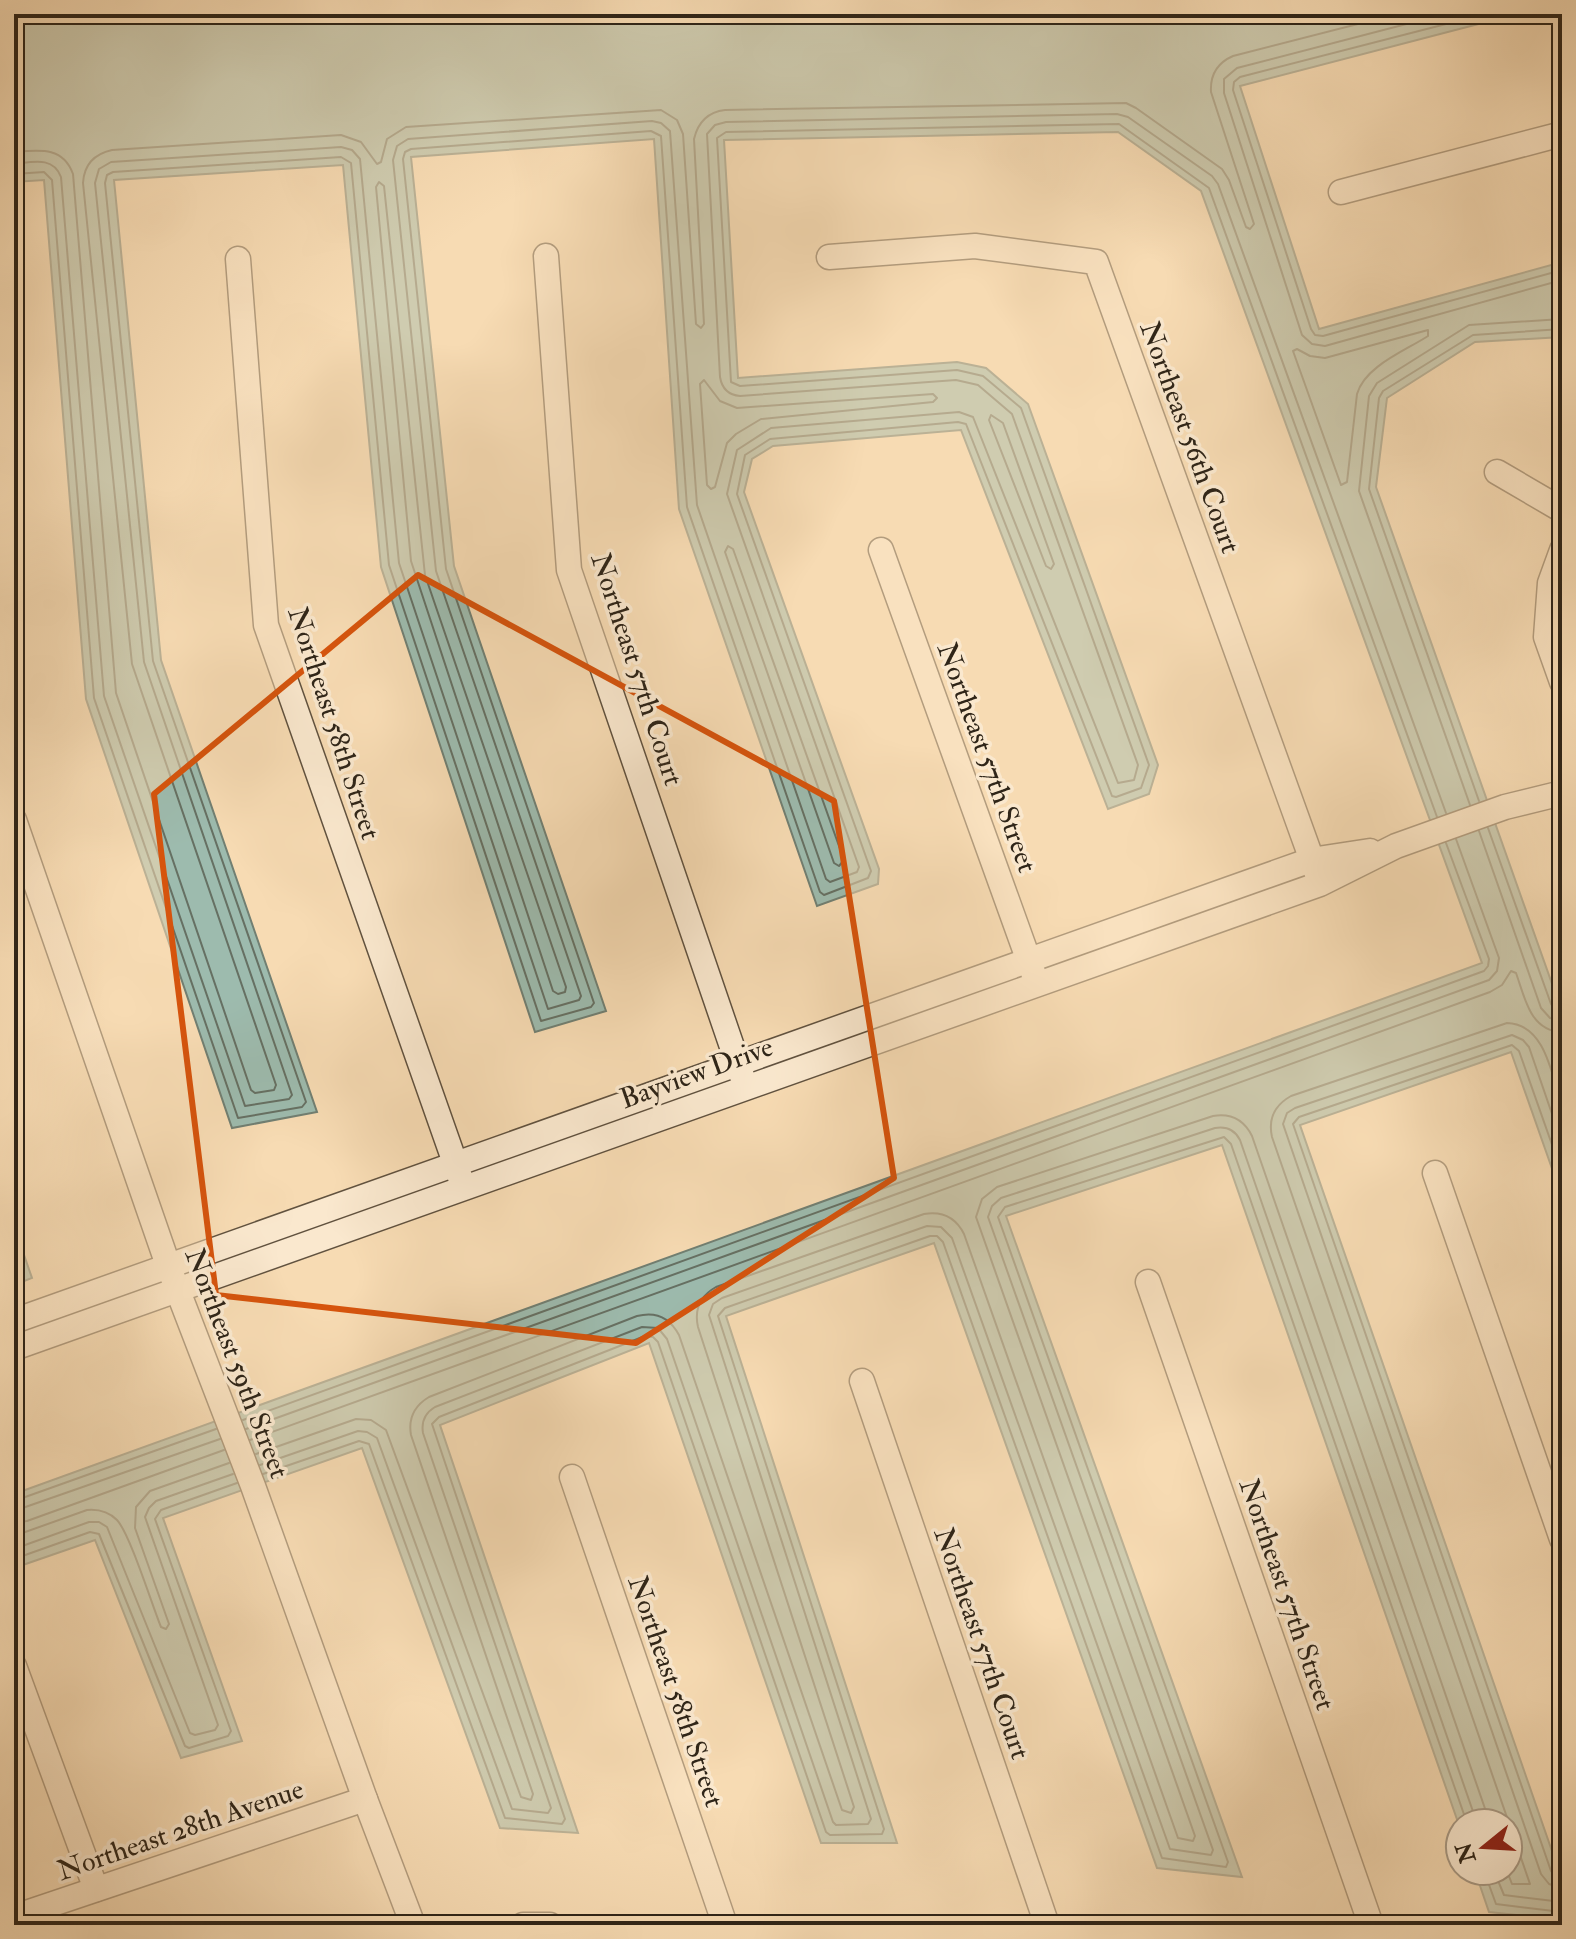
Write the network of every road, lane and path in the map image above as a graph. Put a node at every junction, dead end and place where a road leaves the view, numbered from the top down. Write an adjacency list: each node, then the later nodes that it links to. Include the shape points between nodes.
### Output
1 (1562, 134): 2 (street)
2 (1341, 192)
3 (546, 256): 22 (street, Northeast 57th Court, via 569,570)
4 (829, 257): 14 (street, Northeast 56th Court, via 975,246 1096,262)
5 (238, 259): 26 (street, Northeast 58th Street, via 266,625)
6 (1497, 472): 7 (street)
7 (1562, 510)
8 (881, 550): 18 (street, Northeast 57th Street)
9 (1562, 550): 10 (street, via 1550,583 1546,637)
10 (1562, 682)
11 (1562, 793): 13 (street, Bayview Drive)
12 (14, 820): 31 (street, Northeast 59th Street)
13 (1396, 846): 14 (street, Bayview Drive); 15 (street, Bayview Drive)
14 (1311, 860): 15 (street, Northeast 56th Court); 16 (street, Bayview Drive)
15 (1320, 884): 17 (street, Bayview Drive)
16 (1174, 909): 17 (street); 18 (street, Bayview Drive)
17 (1182, 933): 19 (street, Bayview Drive)
18 (1029, 960): 19 (street, Northeast 57th Street); 20 (street, Bayview Drive)
19 (1038, 984): 21 (street, Bayview Drive)
20 (873, 1015): 21 (street); 22 (street, Bayview Drive)
21 (882, 1039): 23 (street, Bayview Drive)
22 (737, 1062): 23 (street, Northeast 57th Court); 24 (street, Bayview Drive)
23 (746, 1086): 25 (street, Bayview Drive)
24 (580, 1118): 25 (street); 26 (street, Bayview Drive)
25 (589, 1142): 28 (street, Bayview Drive)
26 (455, 1163): 28 (street, Northeast 58th Street); 29 (street, Bayview Drive)
27 (1435, 1173): 39 (street)
28 (463, 1187): 30 (street, Bayview Drive)
29 (305, 1217): 30 (street); 31 (street, Bayview Drive)
30 (313, 1241): 33 (street, Bayview Drive)
31 (168, 1265): 33 (street, Northeast 59th Street); 34 (street, Bayview Drive)
32 (1148, 1282): 50 (street, Northeast 57th Street)
33 (177, 1289): 35 (street, Bayview Drive); 41 (street, Northeast 59th Street)
34 (25, 1317): 35 (street)
35 (44, 1337): 36 (street, Bayview Drive)
36 (14, 1348)
37 (862, 1381): 49 (street, Northeast 57th Court)
38 (572, 1477): 48 (street, Northeast 58th Street)
39 (1562, 1539)
40 (14, 1666): 42 (street)
41 (365, 1799): 42 (street, Northeast 28th Avenue); 44 (street, Northeast 59th Street)
42 (96, 1889): 43 (street, Northeast 28th Avenue)
43 (14, 1917)
44 (413, 1925)
45 (523, 1925): 46 (street)
46 (536, 1925): 47 (street)
47 (550, 1925)
48 (725, 1925)
49 (1047, 1925)
50 (1371, 1925)

